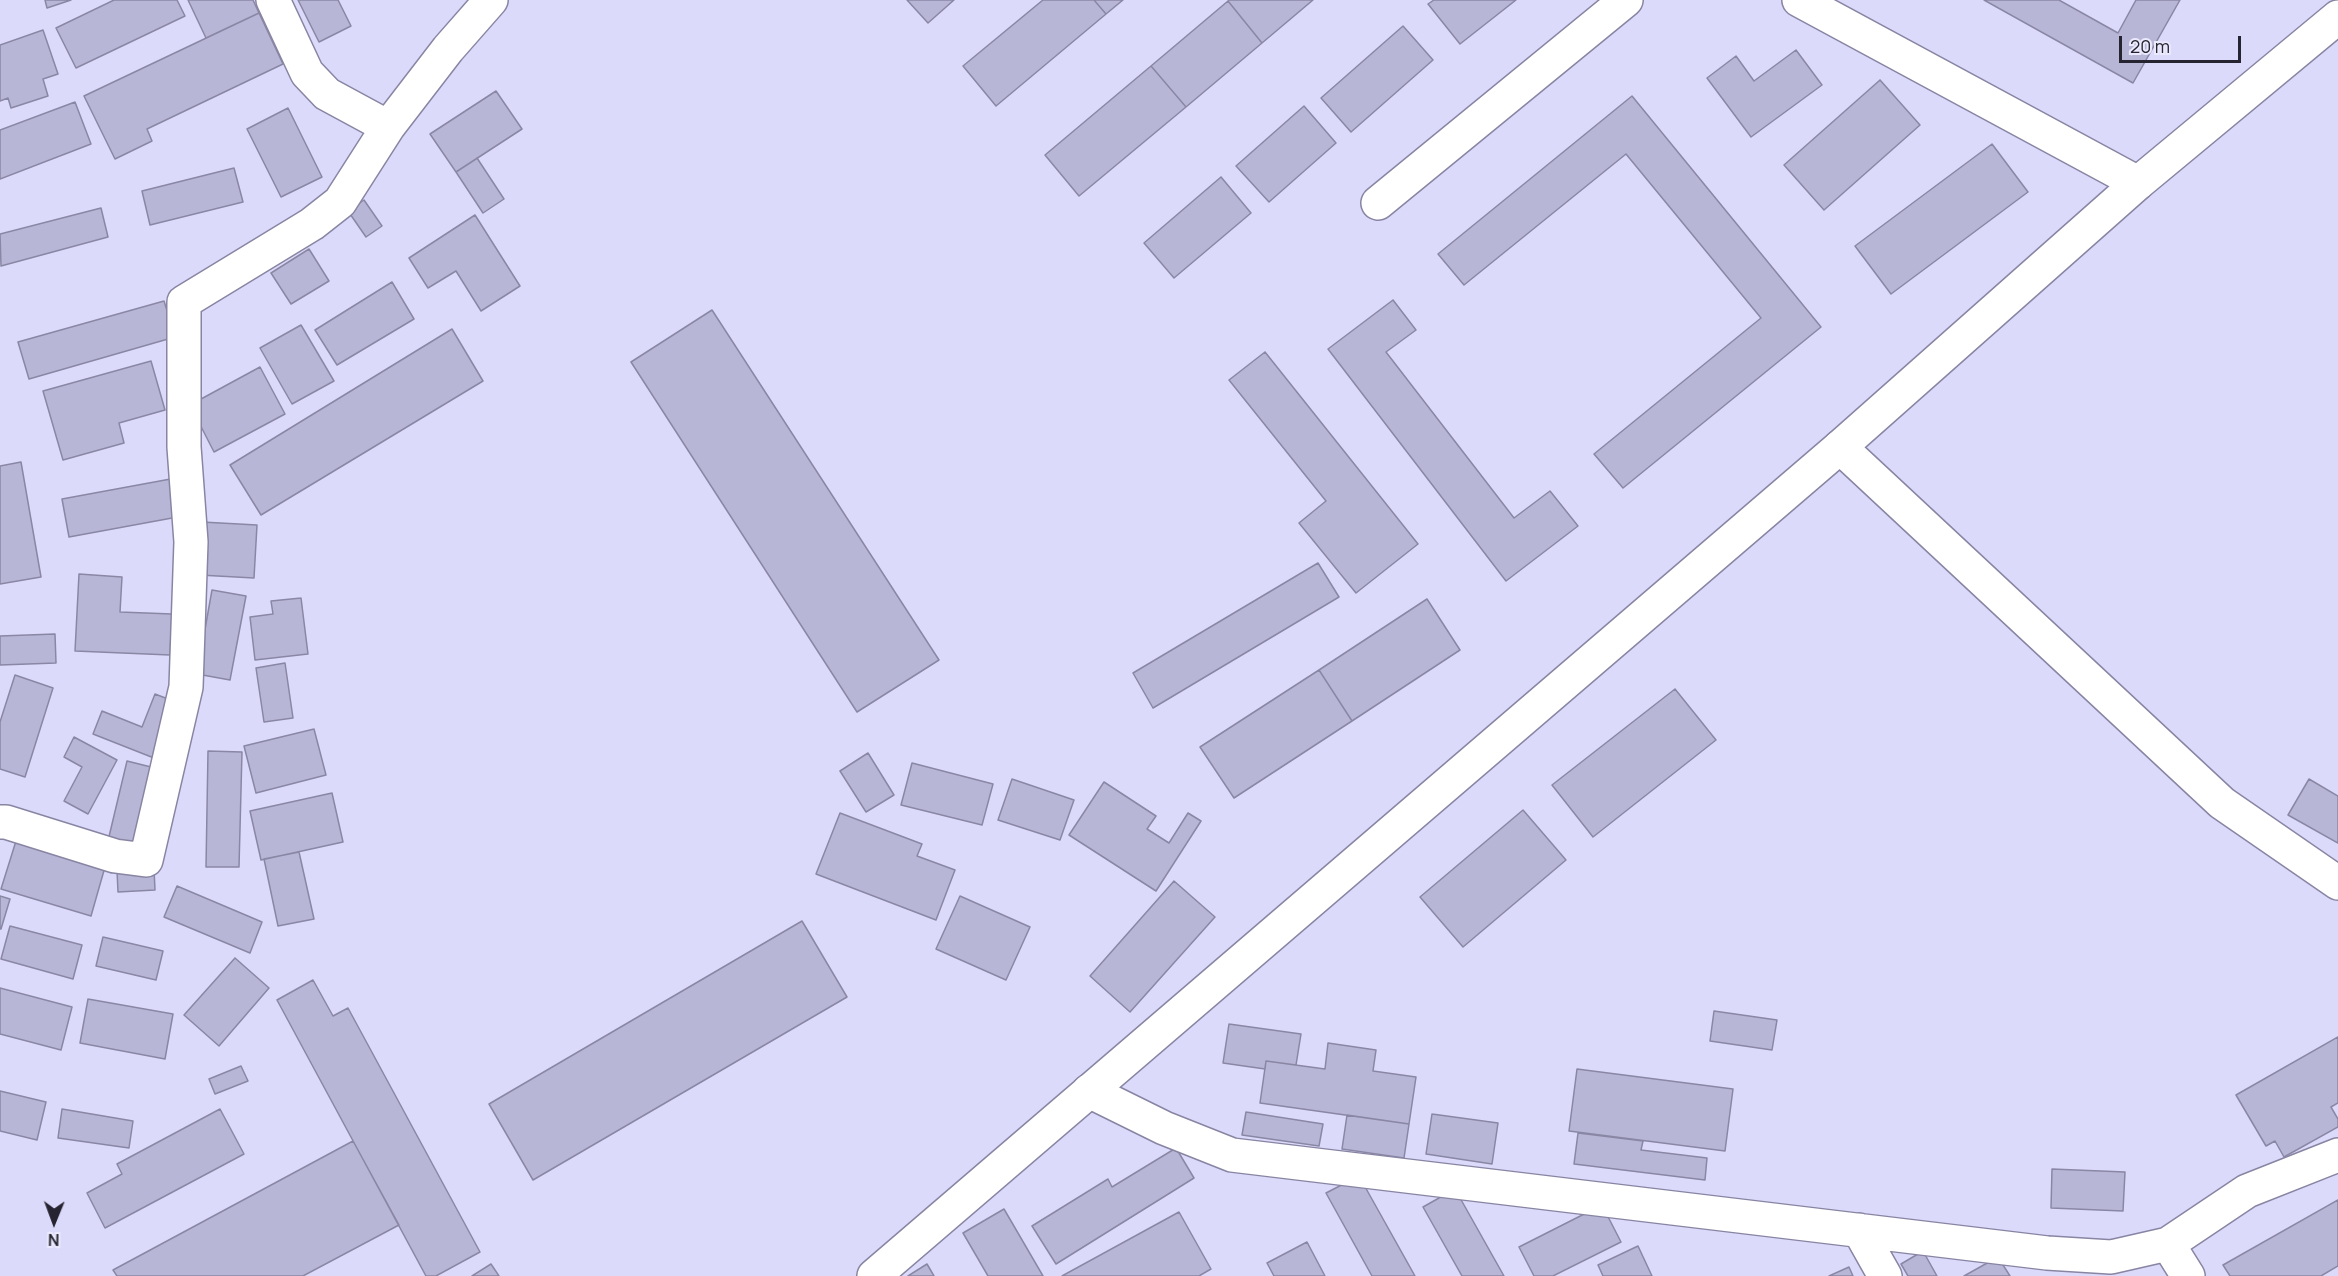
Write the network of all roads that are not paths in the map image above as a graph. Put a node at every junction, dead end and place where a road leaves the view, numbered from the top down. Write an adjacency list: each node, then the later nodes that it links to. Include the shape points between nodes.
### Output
1 (273, 0): 6 (street, via 307,72 327,94)
2 (491, 0): 6 (street)
3 (1626, 0): 8 (street)
4 (1799, 0): 7 (street)
5 (2338, 16): 7 (street)
6 (388, 127): 10 (street, via 340,202 312,224 184,302 184,447 191,542 186,687 146,860 115,856)
7 (2138, 183): 9 (street)
8 (1378, 203)
9 (1840, 447): 11 (street, via 2222,803); 12 (street)
10 (0, 822)
11 (2338, 883)
12 (1089, 1090): 14 (street, via 1164,1128 1232,1155); 16 (street)
13 (2338, 1155): 15 (street, via 2247,1191)
14 (1859, 1230): 15 (street, via 2111,1257); 17 (street)
15 (2168, 1244): 18 (street)
16 (874, 1276)
17 (1885, 1276)
18 (2188, 1276)

